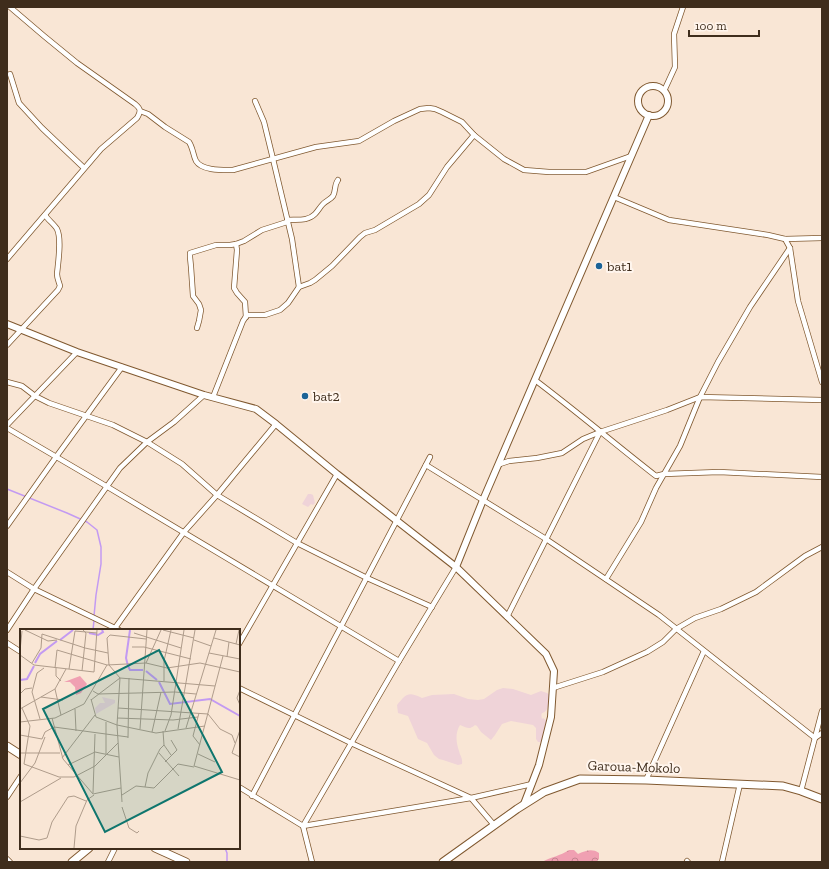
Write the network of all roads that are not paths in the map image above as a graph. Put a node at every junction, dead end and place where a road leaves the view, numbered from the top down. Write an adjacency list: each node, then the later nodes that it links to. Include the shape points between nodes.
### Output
1 (10, 7): 6 (street, via 77,63 135,104)
2 (683, 7): 4 (street, via 674,34 675,67)
3 (10, 74): 11 (street, via 19,103)
4 (664, 91): 7 (street, via 668,102 666,108 658,115); 7 (street, via 654,86 648,87 640,94 639,105)
5 (255, 101): 10 (street, via 264,122)
6 (140, 111): 10 (street, via 189,142 196,161 203,167 233,170); 11 (street, via 136,118)
7 (649, 115): 9 (street)
8 (474, 136): 9 (street, via 504,159 524,170 586,172); 10 (street, via 462,122 452,116 435,109 424,108 359,141 316,147); 21 (street, via 447,167 426,199 360,237 332,266 310,283)
9 (631, 156): 13 (street)
10 (273, 159): 15 (street)
11 (84, 168): 14 (street)
12 (338, 180): 15 (street, via 334,195 310,218)
13 (614, 197): 17 (street, via 669,220); 29 (street)
14 (44, 215): 20 (street); 25 (street, via 57,229 57,274 60,286)
15 (287, 221): 18 (street, via 262,230); 21 (street)
16 (822, 238): 17 (street)
17 (785, 239): 19 (street)
18 (236, 244): 22 (street, via 234,288 245,302); 24 (street, via 216,245 190,253 193,296 201,310)
19 (790, 248): 31 (street, via 798,301); 35 (street, via 750,307)
20 (7, 259)
21 (299, 287): 22 (street, via 280,310)
22 (246, 317): 34 (street)
23 (7, 324): 25 (street)
24 (197, 328)
25 (21, 329): 26 (street); 27 (street)
26 (7, 345)
27 (77, 352): 28 (street); 33 (street)
28 (122, 366): 32 (street); 37 (street)
29 (535, 380): 41 (street); 45 (street)
30 (7, 382): 33 (street, via 22,386)
31 (822, 382)
32 (204, 395): 34 (street); 42 (street)
33 (35, 396): 37 (street); 39 (street)
34 (213, 397): 38 (street, via 256,409)
35 (700, 397): 36 (street); 41 (street); 48 (street, via 680,446)
36 (822, 400)
37 (86, 416): 42 (street, via 113,425); 43 (street)
38 (276, 424): 47 (street); 51 (street)
39 (7, 425)
40 (7, 428): 43 (street)
41 (600, 432): 45 (street, via 583,439 562,453); 48 (street, via 656,476); 56 (street)
42 (147, 442): 50 (street, via 126,461); 51 (street, via 182,464)
43 (56, 457): 50 (street); 54 (street)
44 (430, 457): 46 (street)
45 (500, 464): 52 (street)
46 (426, 465): 52 (street); 53 (street)
47 (336, 474): 53 (street); 57 (street)
48 (664, 474): 49 (street, via 719,472); 62 (street, via 641,522)
49 (822, 477)
50 (106, 486): 55 (street); 64 (street)
51 (217, 495): 55 (street); 57 (street)
52 (484, 500): 56 (street); 59 (street)
53 (396, 521): 59 (street); 61 (street)
54 (7, 526)
55 (184, 532): 63 (street); 68 (street)
56 (546, 539): 62 (street); 66 (street)
57 (297, 543): 61 (street); 63 (street)
58 (822, 547): 69 (street, via 805,556 756,592 694,618)
59 (456, 567): 65 (street); 66 (street)
60 (7, 572): 64 (street)
61 (367, 578): 65 (street); 67 (street)
62 (606, 579): 69 (street)
63 (273, 586): 67 (street); 71 (street)
64 (34, 589): 68 (street); 70 (street)
65 (432, 607): 75 (street)
66 (507, 617): 77 (street, via 546,654 554,671)
67 (341, 627): 75 (street); 79 (street)
68 (117, 629)
69 (676, 629): 74 (street); 77 (street, via 664,642 642,654 603,672)
70 (7, 630)
71 (240, 642)
72 (7, 643): 73 (street)
73 (20, 651)
74 (704, 651): 81 (street); 86 (street)
75 (399, 661): 82 (street)
76 (240, 688): 79 (street)
77 (553, 688): 87 (street, via 551,717)
78 (822, 711): 81 (street)
79 (295, 715): 82 (street); 91 (street)
80 (822, 733): 81 (street)
81 (815, 738): 90 (street)
82 (351, 743): 93 (street); 97 (street)
83 (7, 746): 84 (main road)
84 (20, 754)
85 (20, 778): 92 (street)
86 (646, 780): 88 (main road, Garoua-Mokolo); 95 (main road, Garoua-Mokolo, via 580,779 544,792)
87 (532, 784): 93 (street); 95 (street)
88 (740, 784): 90 (main road, Garoua-Mokolo, via 783,786); 108 (street)
89 (240, 788): 91 (street)
90 (801, 790): 94 (main road, Garoua-Mokolo)
91 (252, 796): 97 (street)
92 (7, 797)
93 (471, 798): 96 (street); 97 (street)
94 (822, 799)
95 (524, 804): 96 (main road, Garoua-Mokolo)
96 (494, 825): 107 (main road, Garoua-Mokolo)
97 (303, 826): 106 (street)
98 (88, 849): 103 (main road)
99 (114, 849): 104 (street)
100 (157, 849): 105 (main road)
101 (7, 859): 102 (street)
102 (10, 862)
103 (72, 862)
104 (108, 862)
105 (186, 862)
106 (312, 862)
107 (443, 862)
108 (722, 862)

